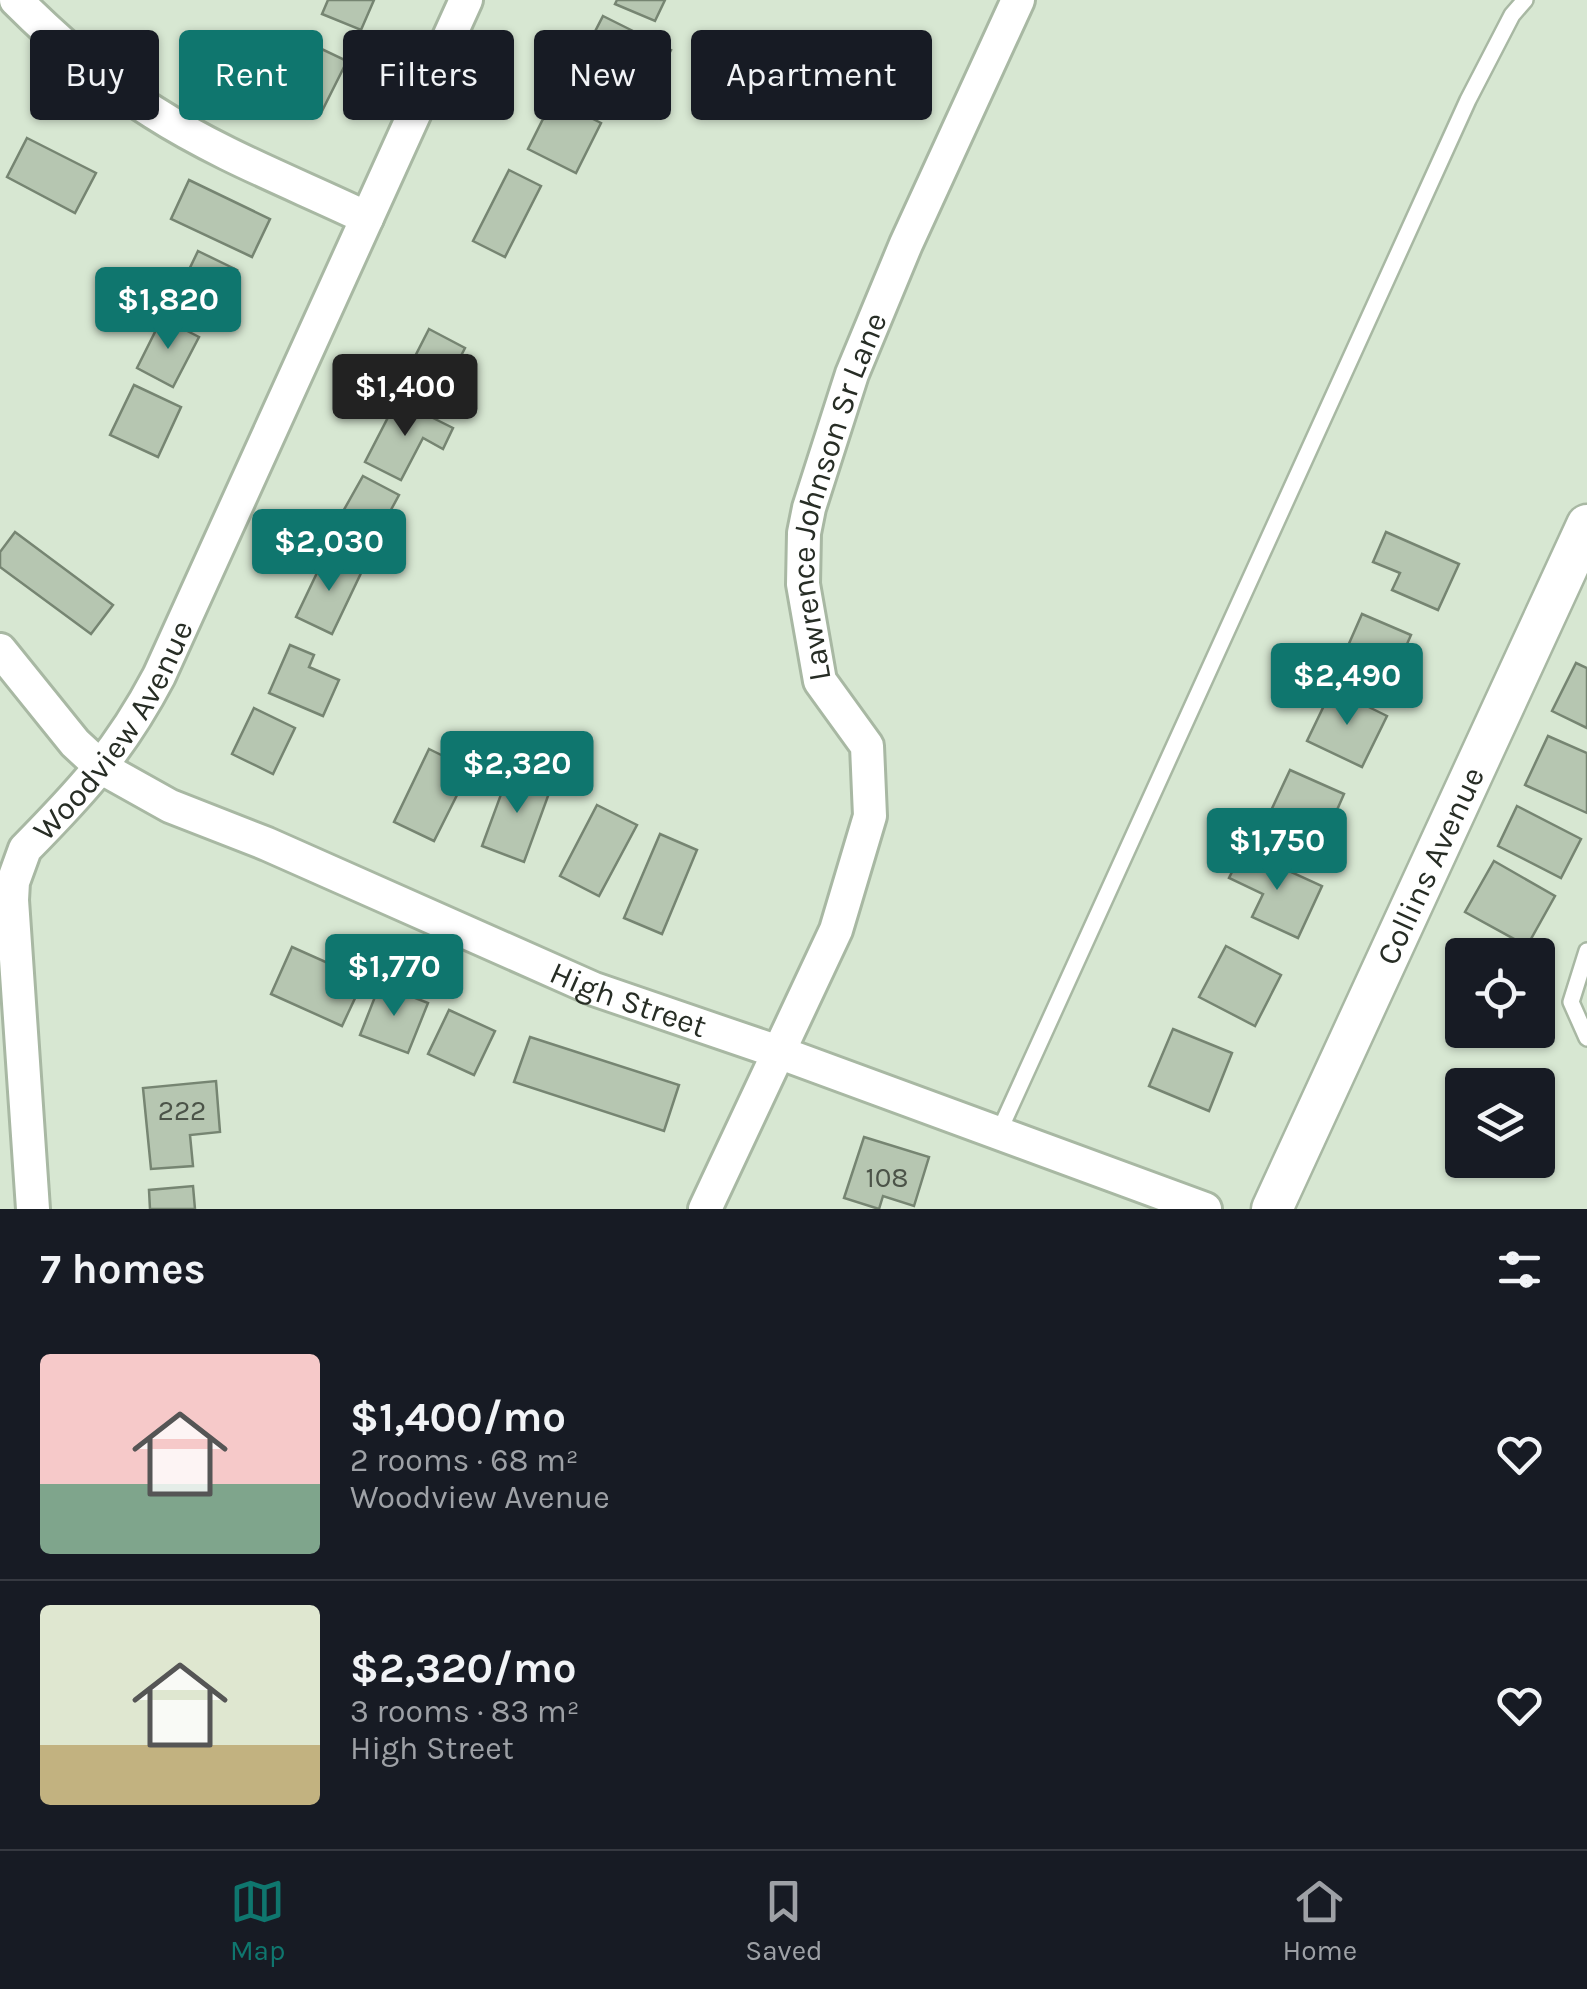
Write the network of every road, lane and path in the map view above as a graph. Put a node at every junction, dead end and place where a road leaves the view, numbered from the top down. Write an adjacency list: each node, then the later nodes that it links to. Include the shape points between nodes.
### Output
1 (16, 0): 5 (street, via 154,113)
2 (466, 0): 5 (street, Woodview Avenue)
3 (1018, 0): 11 (street, Lawrence Johnson Sr Lane, via 852,374 809,508 803,584 820,680 867,746 870,816 836,930)
4 (1524, 0): 12 (lane, via 1468,100)
5 (368, 218): 8 (street, Woodview Avenue, via 160,676)
6 (1587, 525): 16 (street, Collins Avenue)
7 (0, 650): 8 (street, High Street)
8 (102, 768): 11 (street, High Street, via 170,806 504,951); 13 (street, Woodview Avenue, via 25,849 13,882)
9 (1587, 951): 10 (lane, via 1571,1002)
10 (1587, 1038)
11 (778, 1052): 12 (street, High Street); 14 (street, Lawrence Johnson Sr Lane)
12 (998, 1134): 15 (street, High Street)
13 (33, 1209)
14 (705, 1209)
15 (1205, 1209)
16 (1272, 1209)

